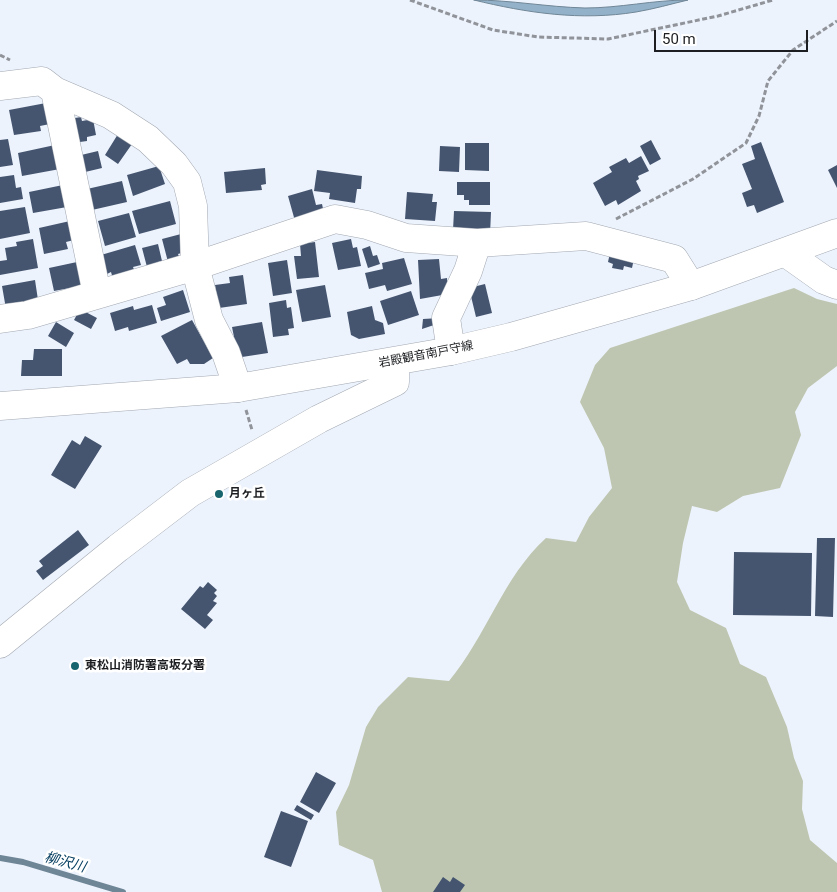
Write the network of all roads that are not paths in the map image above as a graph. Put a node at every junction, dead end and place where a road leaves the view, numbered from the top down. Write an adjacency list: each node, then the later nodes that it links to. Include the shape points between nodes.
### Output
1 (0, 86): 2 (street, via 42,81)
2 (55, 91): 6 (street, via 111,115 148,139 174,164 187,182 194,206); 9 (street)
3 (837, 233): 5 (street, 岩殿観音南戸守線)
4 (477, 243): 6 (street, via 406,238 335,219); 8 (street, via 586,236 674,259); 11 (street, via 446,318)
5 (786, 253): 7 (street, via 824,280); 8 (street, 岩殿観音南戸守線)
6 (196, 266): 9 (street); 13 (street, via 209,320 226,352)
7 (837, 285)
8 (690, 286): 11 (street, 岩殿観音南戸守線)
9 (97, 294): 10 (street, via 28,315)
10 (0, 319)
11 (451, 351): 12 (street, 岩殿観音南戸守線)
12 (395, 362): 13 (street, 岩殿観音南戸守線); 15 (street, via 395,382 190,493)
13 (238, 388): 14 (street, 岩殿観音南戸守線)
14 (0, 406)
15 (0, 644)

